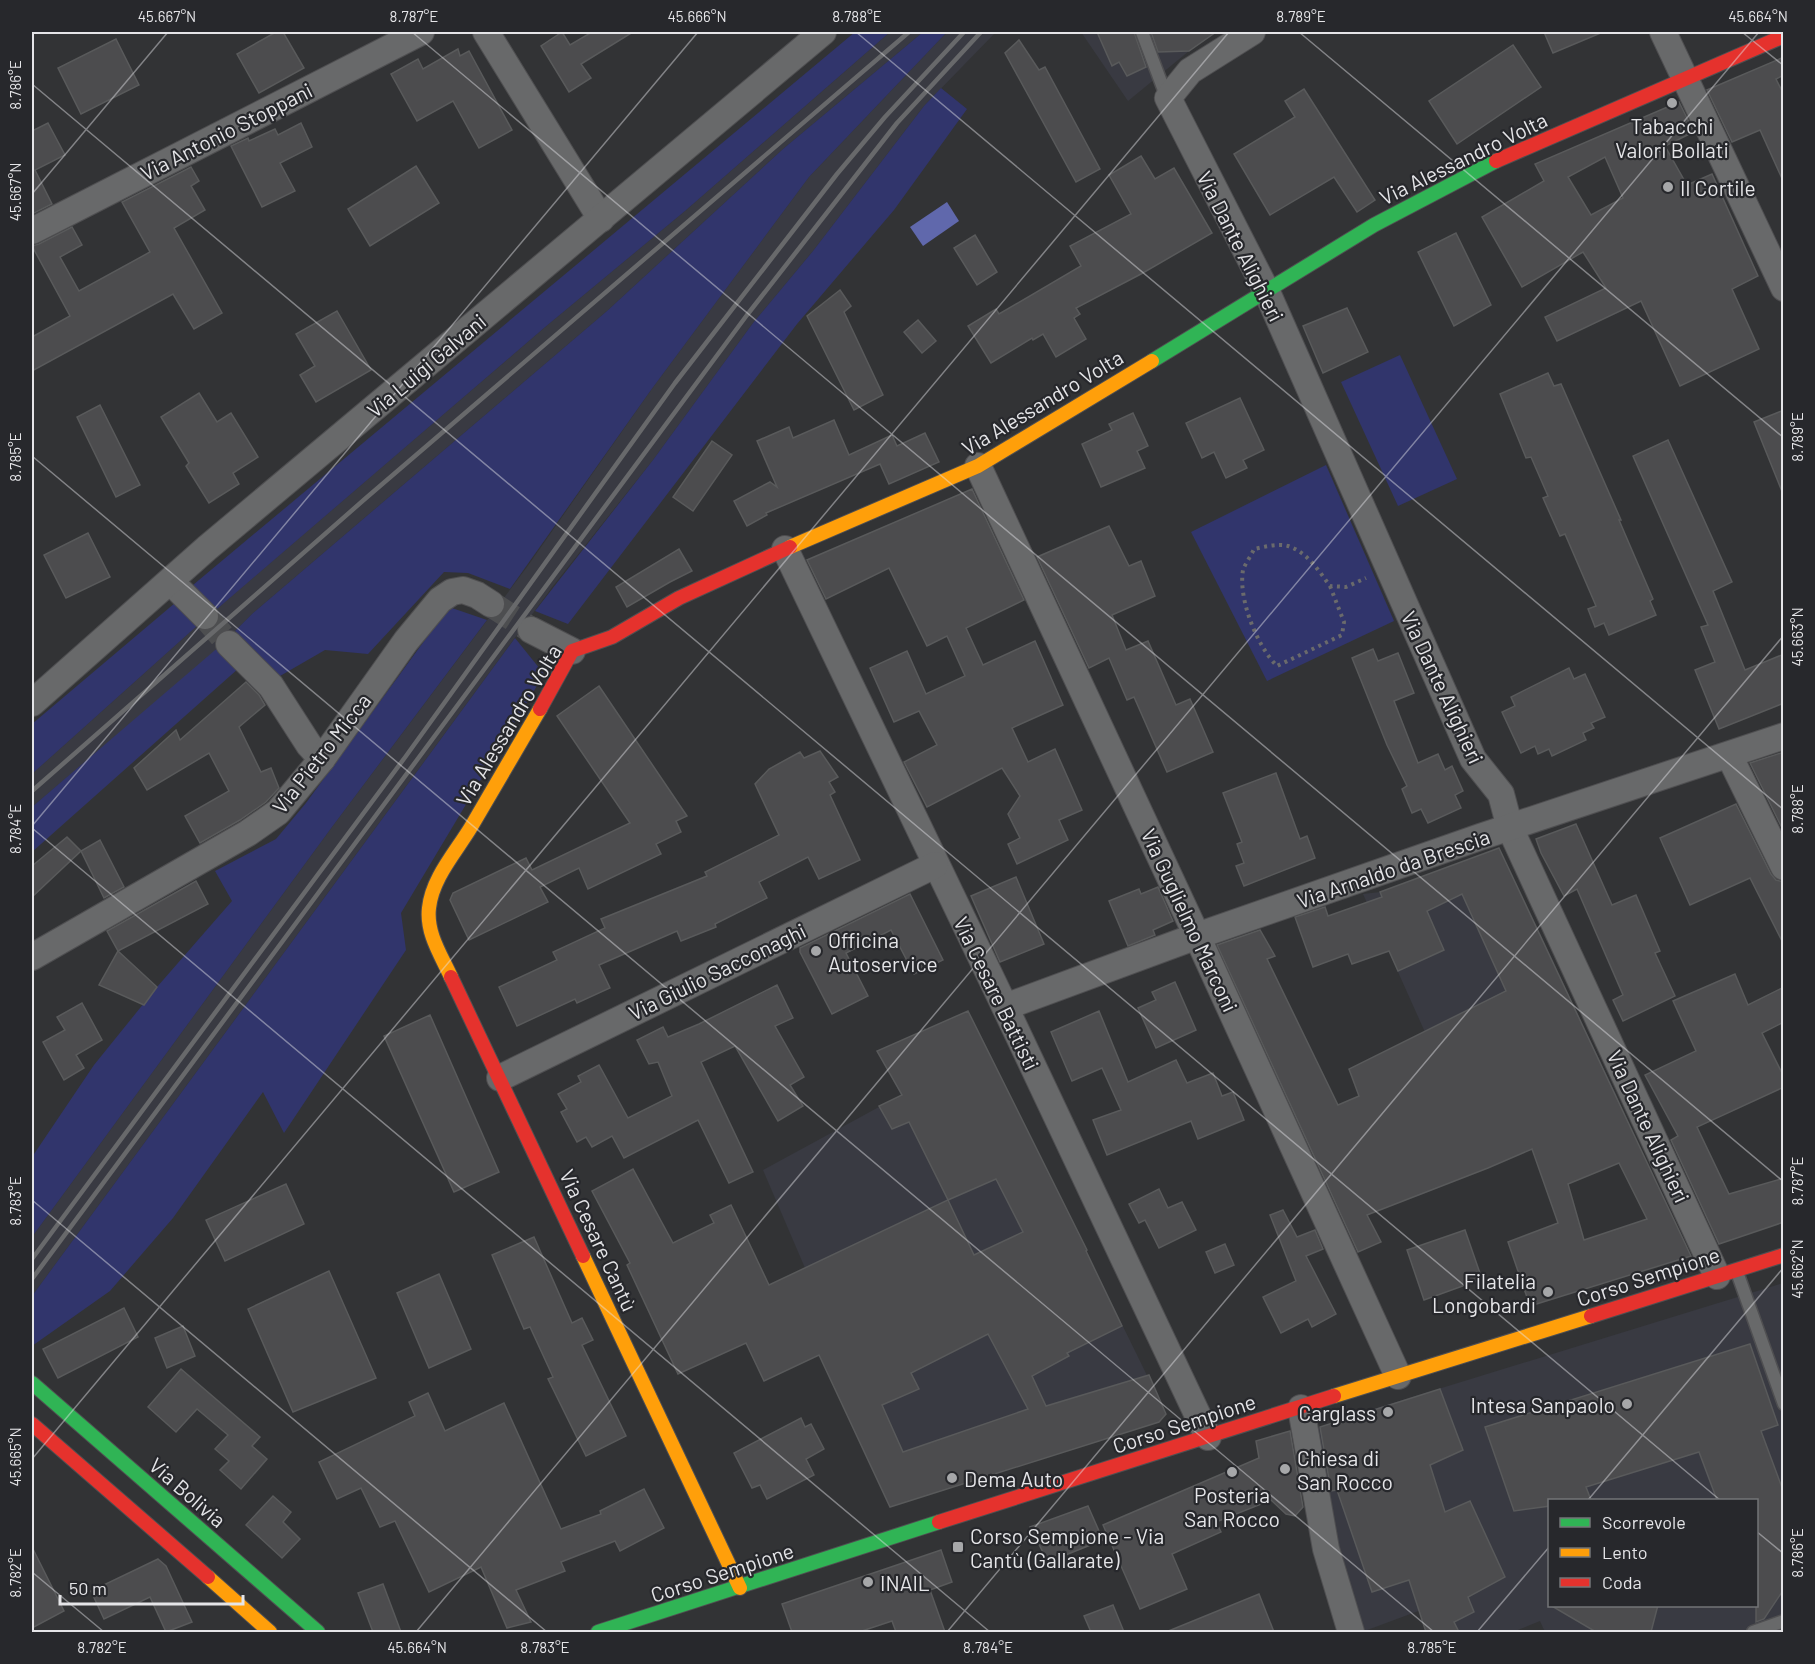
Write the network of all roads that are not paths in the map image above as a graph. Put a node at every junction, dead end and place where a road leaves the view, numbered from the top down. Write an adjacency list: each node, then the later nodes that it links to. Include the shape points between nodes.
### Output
1 (421, 32): 11 (street, Via Antonio Stoppani)
2 (486, 32): 10 (street)
3 (823, 32): 10 (street, Via Luigi Galvani)
4 (1142, 32): 9 (lane)
5 (1252, 32): 9 (street, via 1190,71)
6 (1663, 32): 8 (street)
7 (1784, 36): 8 (street, Via Alessandro Volta)
8 (1685, 79): 12 (street); 13 (street, Via Alessandro Volta, via 1491,164 1374,225)
9 (1167, 98): 13 (street, Via Dante Alighieri)
10 (601, 219): 16 (street, Via Luigi Galvani)
11 (32, 231)
12 (1784, 288)
13 (1268, 292): 14 (street, Via Alessandro Volta); 26 (street, Via Dante Alighieri, via 1473,759 1501,794)
14 (978, 466): 15 (street, Via Alessandro Volta); 30 (street, Via Guglielmo Marconi)
15 (785, 549): 21 (street, Via Alessandro Volta, via 679,598 612,636); 27 (street, Via Cesare Battisti)
16 (171, 582): 18 (street); 22 (street, Via Luigi Galvani)
17 (491, 604): 25 (street, Via Pietro Micca, via 463,590 440,600)
18 (205, 616)
19 (531, 630): 21 (street)
20 (229, 644): 25 (street, via 271,686)
21 (573, 651): 29 (street, Via Alessandro Volta, via 439,880)
22 (32, 703)
23 (1784, 736): 24 (street, Via Arnaldo da Brescia)
24 (1729, 755): 26 (street, Via Arnaldo da Brescia); 28 (street)
25 (322, 759): 31 (street, Via Pietro Micca, via 278,812)
26 (1510, 828): 30 (street, Via Arnaldo da Brescia); 35 (street, Via Dante Alighieri)
27 (935, 865): 32 (street, Via Cesare Battisti); 33 (street, Via Giulio Sacconaghi)
28 (1784, 867)
29 (429, 907): 33 (street, Via Cesare Cantù, via 433,936)
30 (1197, 936): 32 (street, Via Arnaldo da Brescia); 36 (street, Via Guglielmo Marconi)
31 (32, 957)
32 (1005, 1007): 41 (street, Via Cesare Battisti)
33 (500, 1078): 42 (street, Via Cesare Cantù)
34 (1784, 1255): 35 (street, Corso Sempione)
35 (1727, 1273): 36 (street, Corso Sempione); 38 (lane)
36 (1398, 1376): 39 (street, Corso Sempione)
37 (32, 1383): 46 (street, Via Bolivia)
38 (1784, 1404)
39 (1301, 1408): 41 (street, Corso Sempione); 48 (street, via 1326,1549)
40 (32, 1424): 44 (street)
41 (1208, 1437): 42 (street, Corso Sempione)
42 (740, 1588): 47 (street, Corso Sempione)
43 (1784, 1621): 49 (lane)
44 (261, 1627): 45 (street)
45 (270, 1632)
46 (318, 1632)
47 (598, 1632)
48 (1351, 1632)
49 (1753, 1632)

